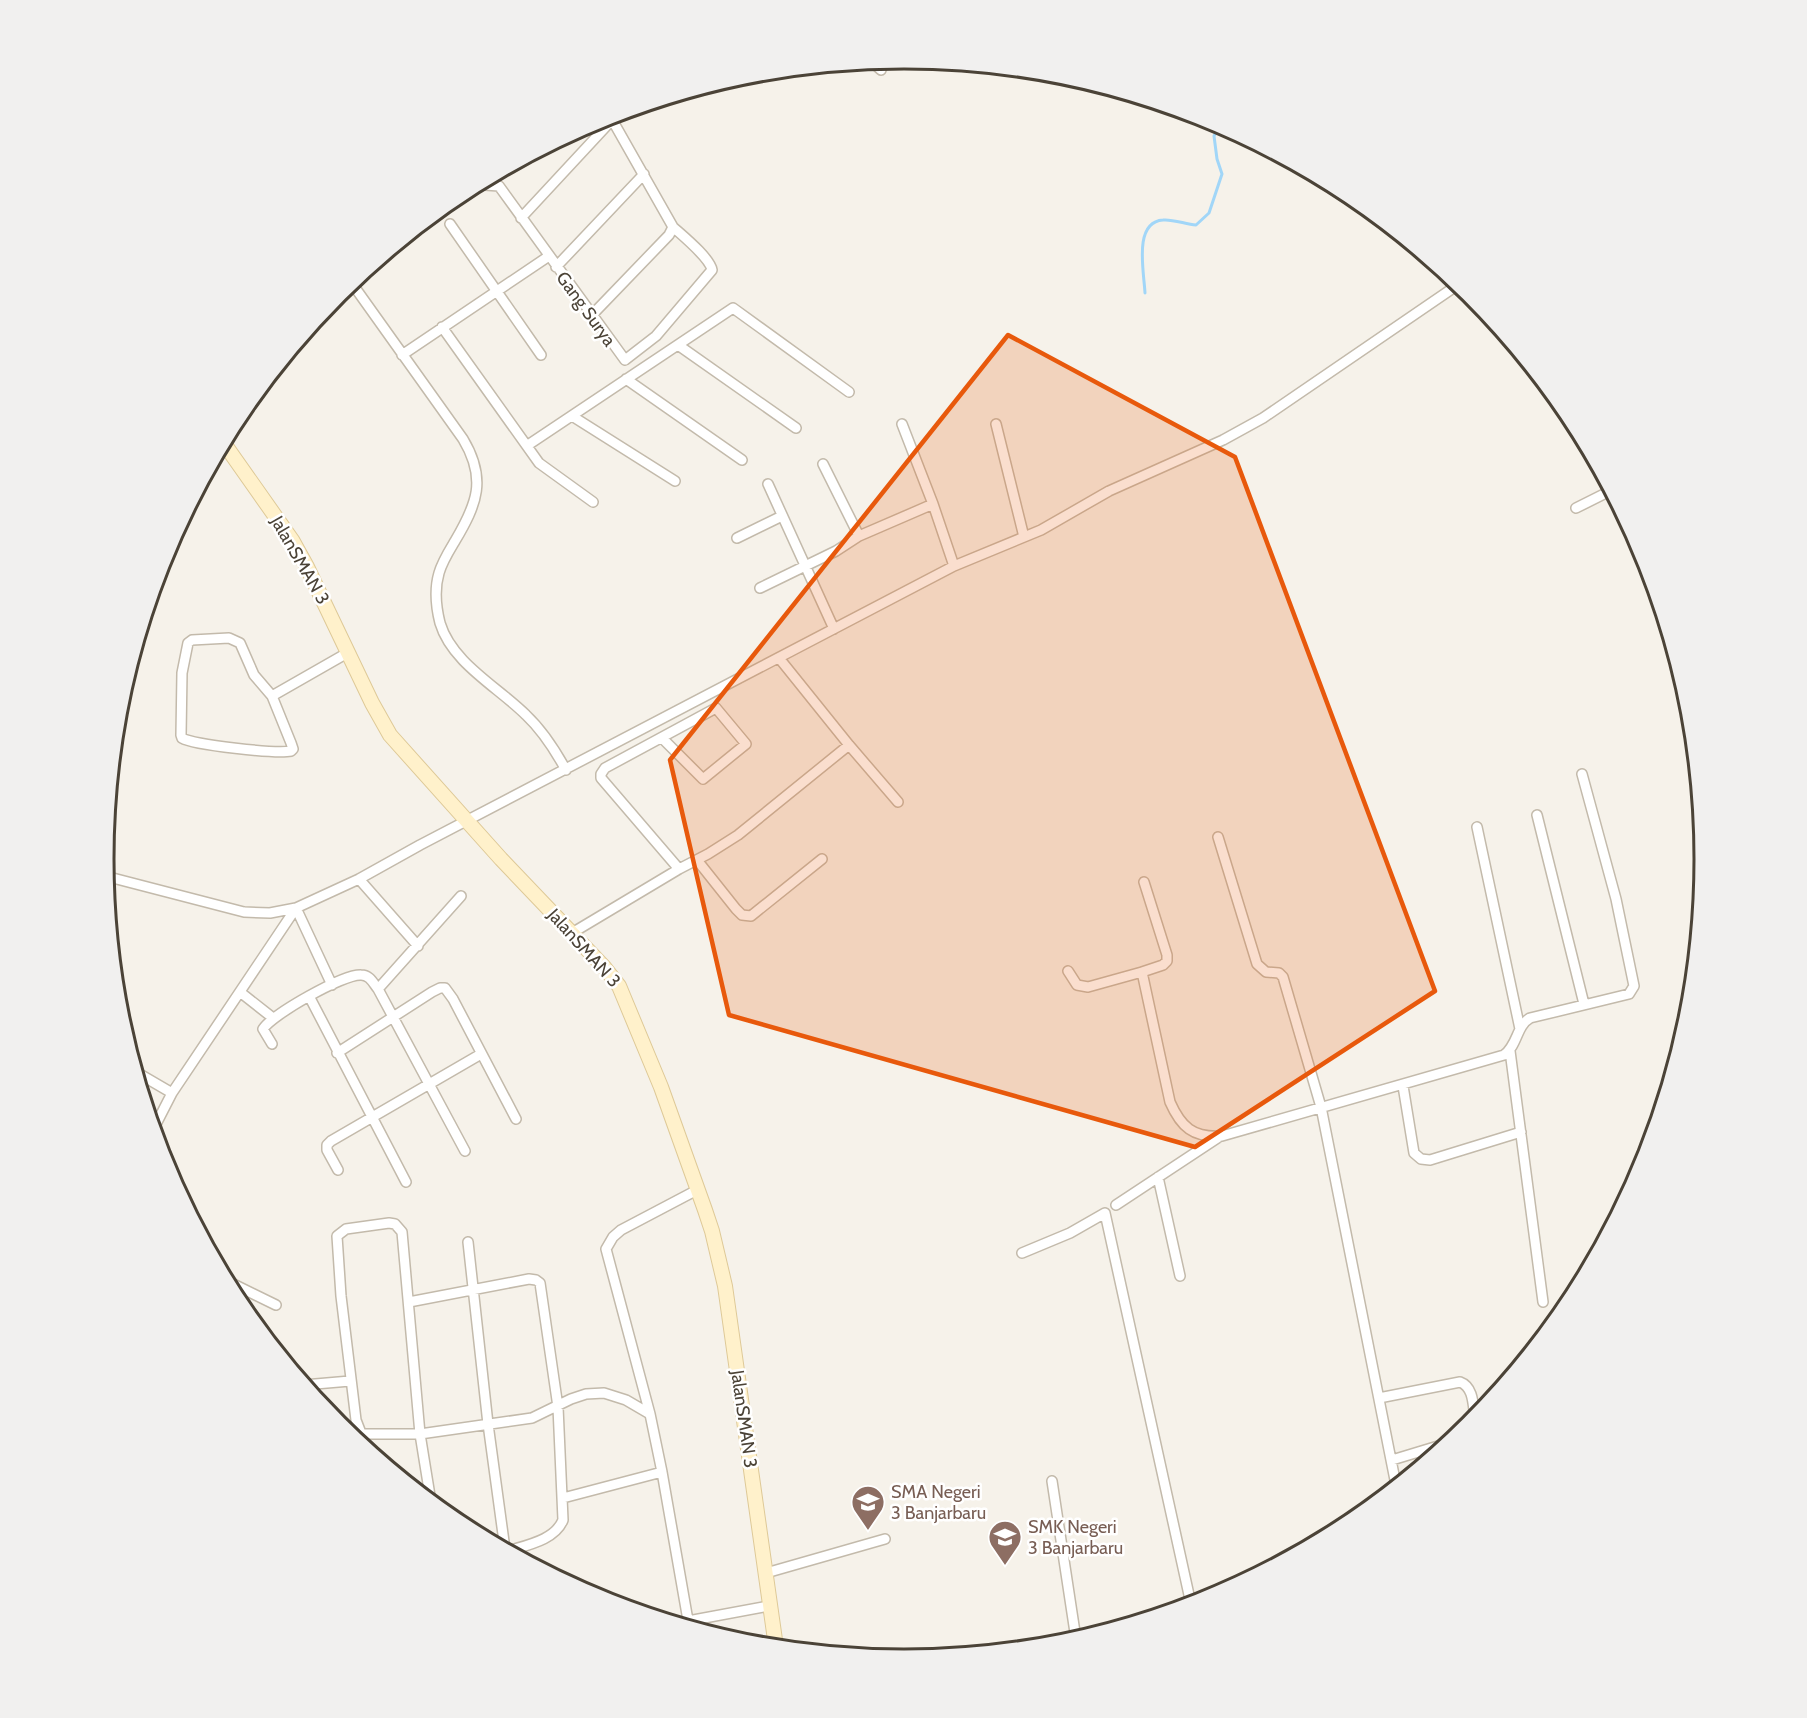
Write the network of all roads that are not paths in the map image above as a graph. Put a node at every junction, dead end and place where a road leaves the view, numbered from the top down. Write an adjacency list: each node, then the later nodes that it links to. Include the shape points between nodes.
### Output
1 (615, 124): 3 (street)
2 (601, 129): 5 (street)
3 (644, 174): 7 (street); 9 (street)
4 (492, 185): 5 (street, Gang Surya, via 499,186)
5 (521, 218): 8 (street, Gang Surya)
6 (450, 224): 11 (street)
7 (674, 227): 13 (street); 18 (street, Gang Surya, via 712,266 710,274 656,336)
8 (549, 256): 9 (street, Gang Surya); 11 (street)
9 (556, 267): 13 (street, Gang Surya)
10 (356, 290): 16 (street)
11 (497, 290): 14 (street); 17 (street)
12 (1451, 290): 37 (street, via 1263,418)
13 (591, 316): 18 (street, Gang Surya)
14 (442, 327): 16 (street); 25 (street)
15 (678, 345): 19 (street); 20 (street, via 733,308); 24 (street)
16 (402, 355): 48 (street, via 464,439 475,462 477,480 471,514 439,572 436,590 440,623 475,673 527,716 551,743)
17 (541, 355)
18 (625, 360): 19 (street)
19 (630, 377): 21 (street); 27 (street)
20 (849, 392)
21 (572, 416): 25 (street); 29 (street)
22 (902, 424): 33 (street)
23 (996, 424): 37 (street)
24 (796, 428)
25 (528, 445): 32 (street, via 539,462)
26 (228, 449): 43 (street, JalanSMAN 3, via 292,540)
27 (742, 460)
28 (823, 464): 36 (street)
29 (675, 481)
30 (768, 484): 35 (street)
31 (1603, 493): 34 (street)
32 (593, 502)
33 (933, 504): 36 (street); 39 (street)
34 (1576, 508)
35 (783, 516): 38 (street); 40 (street)
36 (859, 536): 40 (street)
37 (1024, 537): 39 (street)
38 (737, 538)
39 (954, 566): 42 (street)
40 (806, 567): 41 (street); 42 (street)
41 (760, 588)
42 (834, 629): 44 (street)
43 (349, 651): 45 (street); 52 (street, JalanSMAN 3, via 390,735)
44 (779, 658): 47 (street); 48 (street)
45 (272, 696): 45 (street, via 254,675 235,639 188,643 182,673 181,735 185,740 291,751)
46 (662, 738): 46 (street, via 716,708 746,744 703,779); 57 (street, via 605,768 601,774)
47 (849, 745): 50 (street); 56 (street, via 738,835)
48 (566, 770): 52 (street)
49 (1582, 774): 71 (street, via 1616,899 1634,986 1629,994)
50 (898, 802)
51 (1537, 814): 71 (street)
52 (469, 821): 59 (street); 63 (street, JalanSMAN 3)
53 (1477, 827): 74 (street)
54 (1218, 837): 83 (street, via 1257,964 1266,972 1283,977)
55 (822, 859): 56 (street, via 751,916 736,909)
56 (697, 860): 57 (street)
57 (679, 869): 63 (street)
58 (114, 878): 62 (street, via 244,912)
59 (359, 879): 62 (street); 64 (street)
60 (1144, 882): 66 (street, via 1167,961)
61 (461, 896): 64 (street)
62 (296, 908): 67 (street); 69 (street)
63 (572, 933): 93 (street, JalanSMAN 3, via 624,994)
64 (418, 946): 68 (street)
65 (1068, 971): 66 (street, via 1077,985 1088,987)
66 (1142, 972): 88 (street, via 1176,1116 1194,1132)
67 (332, 985): 68 (street, via 364,975); 70 (street)
68 (378, 989): 73 (street)
69 (240, 992): 72 (street); 82 (street)
70 (309, 996): 72 (street); 77 (street)
71 (1584, 1004): 74 (street, via 1530,1018)
72 (273, 1018): 75 (street, via 263,1029)
73 (393, 1018): 77 (street); 78 (street, via 432,992 445,988); 80 (street)
74 (1520, 1029): 76 (street)
75 (272, 1044)
76 (1510, 1051): 81 (street); 87 (street)
77 (337, 1053): 84 (street)
78 (481, 1054): 80 (street); 85 (street)
79 (144, 1077): 82 (street)
80 (428, 1083): 84 (street); 89 (street)
81 (1403, 1086): 83 (street); 87 (street, via 1414,1153 1421,1159 1430,1160)
82 (172, 1093): 86 (street)
83 (1321, 1107): 88 (street); 105 (street)
84 (372, 1116): 90 (street, via 327,1145); 92 (street)
85 (516, 1119)
86 (158, 1120)
87 (1521, 1132): 101 (street)
88 (1222, 1136): 91 (street)
89 (465, 1151)
90 (338, 1170)
91 (1158, 1177): 94 (street); 97 (street)
92 (406, 1182)
93 (697, 1190): 108 (street, via 621,1230 606,1249); 121 (street, JalanSMAN 3, via 725,1286)
94 (1116, 1205)
95 (468, 1242): 99 (street)
96 (1022, 1253): 122 (street, via 1105,1213)
97 (1180, 1276)
98 (240, 1288): 102 (street)
99 (473, 1291): 100 (street); 107 (street, via 529,1279 540,1283); 109 (street)
100 (409, 1302): 103 (street, via 399,1227 389,1223 346,1229 337,1236); 110 (street)
101 (1543, 1302)
102 (276, 1305)
103 (350, 1381): 104 (street); 110 (street, via 361,1432)
104 (313, 1383)
105 (1379, 1398): 106 (street, via 1460,1382 1470,1390); 112 (street)
106 (1473, 1406)
107 (558, 1407): 108 (street, via 586,1394 604,1393); 109 (street, via 532,1418); 117 (street)
108 (650, 1414): 113 (street)
109 (488, 1424): 110 (street); 119 (street)
110 (420, 1434): 116 (street)
111 (1428, 1449): 112 (street)
112 (1392, 1460): 114 (street)
113 (662, 1472): 117 (street); 124 (street)
114 (1395, 1477)
115 (1052, 1481): 126 (street)
116 (429, 1490)
117 (562, 1498): 120 (street, via 563,1520 557,1532)
118 (885, 1539): 121 (street)
119 (505, 1541)
120 (516, 1547)
121 (766, 1573): 123 (street, JalanSMAN 3)
122 (1189, 1595)
123 (769, 1606): 125 (street); 127 (street, JalanSMAN 3)
124 (687, 1618)
125 (698, 1622)
126 (1075, 1630)
127 (774, 1638)

